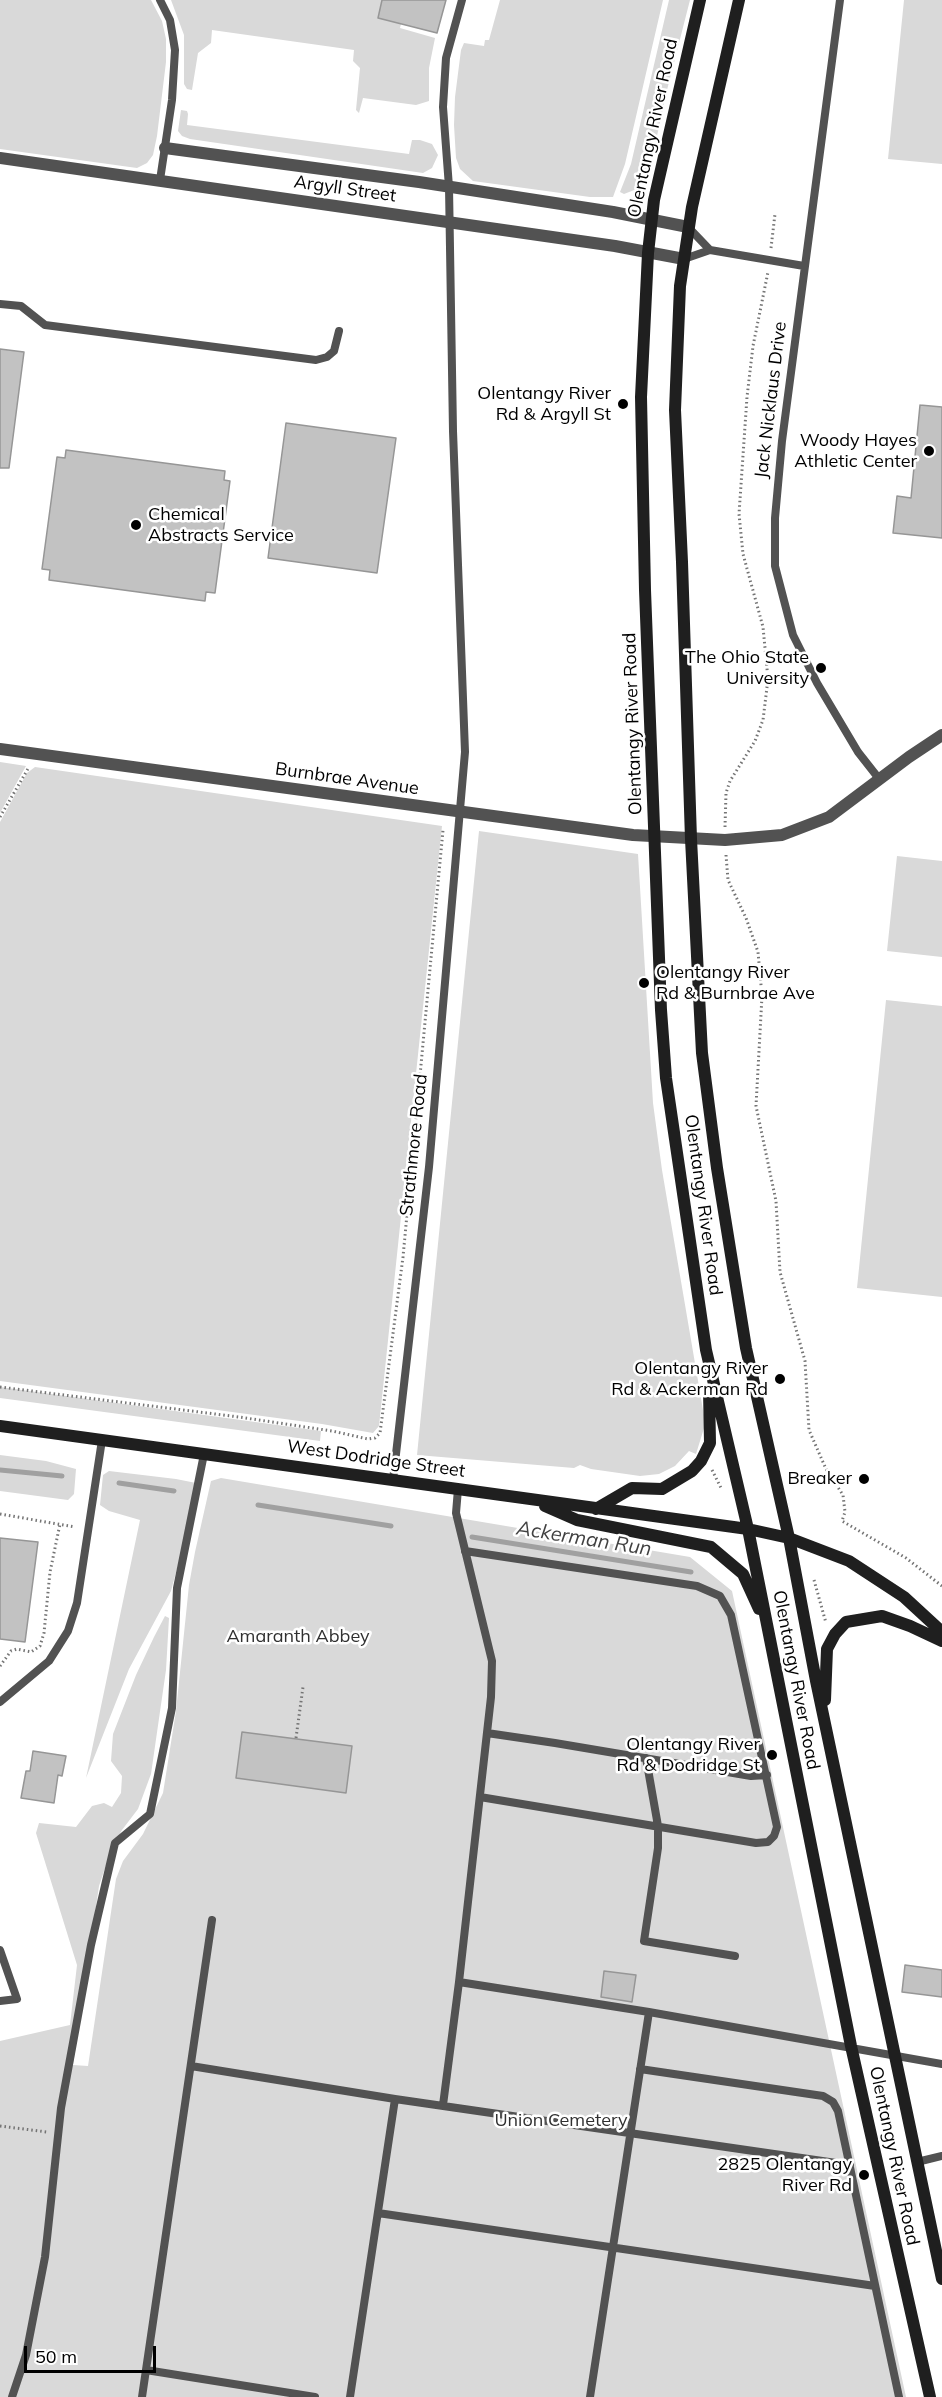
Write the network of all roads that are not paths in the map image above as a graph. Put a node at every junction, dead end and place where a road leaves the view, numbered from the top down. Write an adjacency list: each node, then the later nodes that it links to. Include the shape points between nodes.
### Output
1 (160, 0): 6 (lane, via 170,20 175,50)
2 (462, 0): 9 (lane, Strathmore Road, via 446,58 443,107)
3 (700, 0): 10 (main road, Olentangy River Road)
4 (738, 0): 12 (main road, Olentangy River Road)
5 (840, 0): 16 (lane, Jack Nicklaus Drive)
6 (165, 148): 8 (lane); 9 (street, Argyll Street)
7 (0, 158): 8 (street, Argyll Street)
8 (160, 180): 11 (street, Argyll Street)
9 (449, 187): 10 (street, Argyll Street); 11 (lane, Strathmore Road)
10 (651, 219): 12 (street, Argyll Street); 14 (main road, Olentangy River Road)
11 (449, 223): 14 (street, Argyll Street); 22 (lane, Strathmore Road, via 465,752)
12 (688, 227): 13 (lane); 15 (main road, Olentangy River Road)
13 (710, 250): 15 (lane); 16 (lane)
14 (648, 253): 15 (street, Argyll Street); 23 (main road, Olentangy River Road, via 641,397)
15 (684, 259): 24 (main road, Olentangy River Road, via 675,410)
16 (804, 266): 21 (lane, Jack Nicklaus Drive, via 775,518 775,566 793,635 858,752)
17 (0, 304): 18 (lane, via 21,306 45,325 316,360 334,351)
18 (339, 331)
19 (942, 735): 21 (street, Burnbrae Avenue)
20 (0, 749): 22 (street, Burnbrae Avenue)
21 (880, 780): 24 (street, Burnbrae Avenue, via 828,817 782,835)
22 (461, 813): 23 (street, Burnbrae Avenue); 29 (lane, Strathmore Road, via 429,1167)
23 (655, 837): 24 (street, Burnbrae Avenue); 25 (main road, Olentangy River Road, via 666,1078)
24 (691, 839): 34 (main road, Olentangy River Road, via 702,1053 717,1168 746,1348)
25 (706, 1350): 32 (main road, via 711,1429 710,1443 701,1461 680,1480 662,1489 632,1488); 33 (main road, Olentangy River Road)
26 (0, 1426): 27 (main road, West Dodridge Street)
27 (102, 1440): 28 (main road, West Dodridge Street); 39 (lane, via 77,1603 68,1631 49,1661)
28 (204, 1454): 29 (main road, West Dodridge Street); 70 (lane, via 177,1588 172,1708 150,1814 115,1843 91,1945 57,2134 45,2257 26,2355)
29 (393, 1480): 30 (main road, West Dodridge Street)
30 (458, 1489): 31 (main road, West Dodridge Street); 35 (lane, via 456,1513)
31 (530, 1499): 32 (main road, West Dodridge Street); 36 (main road, via 577,1520 711,1547 743,1574)
32 (596, 1509): 33 (main road, West Dodridge Street)
33 (748, 1529): 34 (main road, West Dodridge Street); 36 (main road, Olentangy River Road)
34 (789, 1538): 37 (main road, West Dodridge Street, via 849,1561 904,1597); 40 (main road, Olentangy River Road)
35 (465, 1551): 41 (lane, via 492,1661); 43 (lane, via 697,1586 720,1596 731,1615)
36 (766, 1623): 52 (main road, Olentangy River Road)
37 (942, 1632)
38 (942, 1641): 40 (main road, via 882,1616 846,1622 827,1649)
39 (0, 1702)
40 (825, 1722): 53 (main road, Olentangy River Road)
41 (487, 1734): 42 (lane); 44 (lane)
42 (646, 1758): 43 (lane, via 751,1776); 45 (lane)
43 (767, 1775): 45 (lane, via 777,1827 768,1842)
44 (480, 1797): 45 (lane); 49 (lane)
45 (658, 1826): 48 (lane, via 644,1941)
46 (212, 1920): 55 (lane)
47 (0, 1950): 50 (lane, via 17,1998)
48 (735, 1956)
49 (459, 1982): 51 (lane); 58 (lane)
50 (0, 2001)
51 (649, 2012): 52 (lane); 56 (lane)
52 (851, 2046): 53 (lane); 76 (main road, Olentangy River Road)
53 (894, 2056): 54 (lane); 61 (main road, Olentangy River Road)
54 (942, 2064)
55 (191, 2066): 57 (lane); 68 (lane)
56 (640, 2069): 59 (lane); 62 (lane, via 823,2096 838,2111)
57 (395, 2099): 58 (lane); 63 (lane)
58 (443, 2105): 59 (lane)
59 (629, 2133): 62 (lane); 65 (lane)
60 (942, 2156): 61 (lane)
61 (916, 2162): 64 (main road, Olentangy River Road)
62 (850, 2165): 67 (lane)
63 (378, 2212): 65 (lane); 73 (lane)
64 (936, 2227): 66 (main road, Olentangy River Road)
65 (612, 2248): 67 (lane); 74 (lane)
66 (942, 2279)
67 (875, 2286): 75 (lane)
68 (146, 2370): 69 (lane); 71 (lane)
69 (272, 2394): 72 (lane)
70 (12, 2397)
71 (142, 2397)
72 (315, 2397)
73 (350, 2397)
74 (591, 2397)
75 (899, 2397)
76 (930, 2397)

